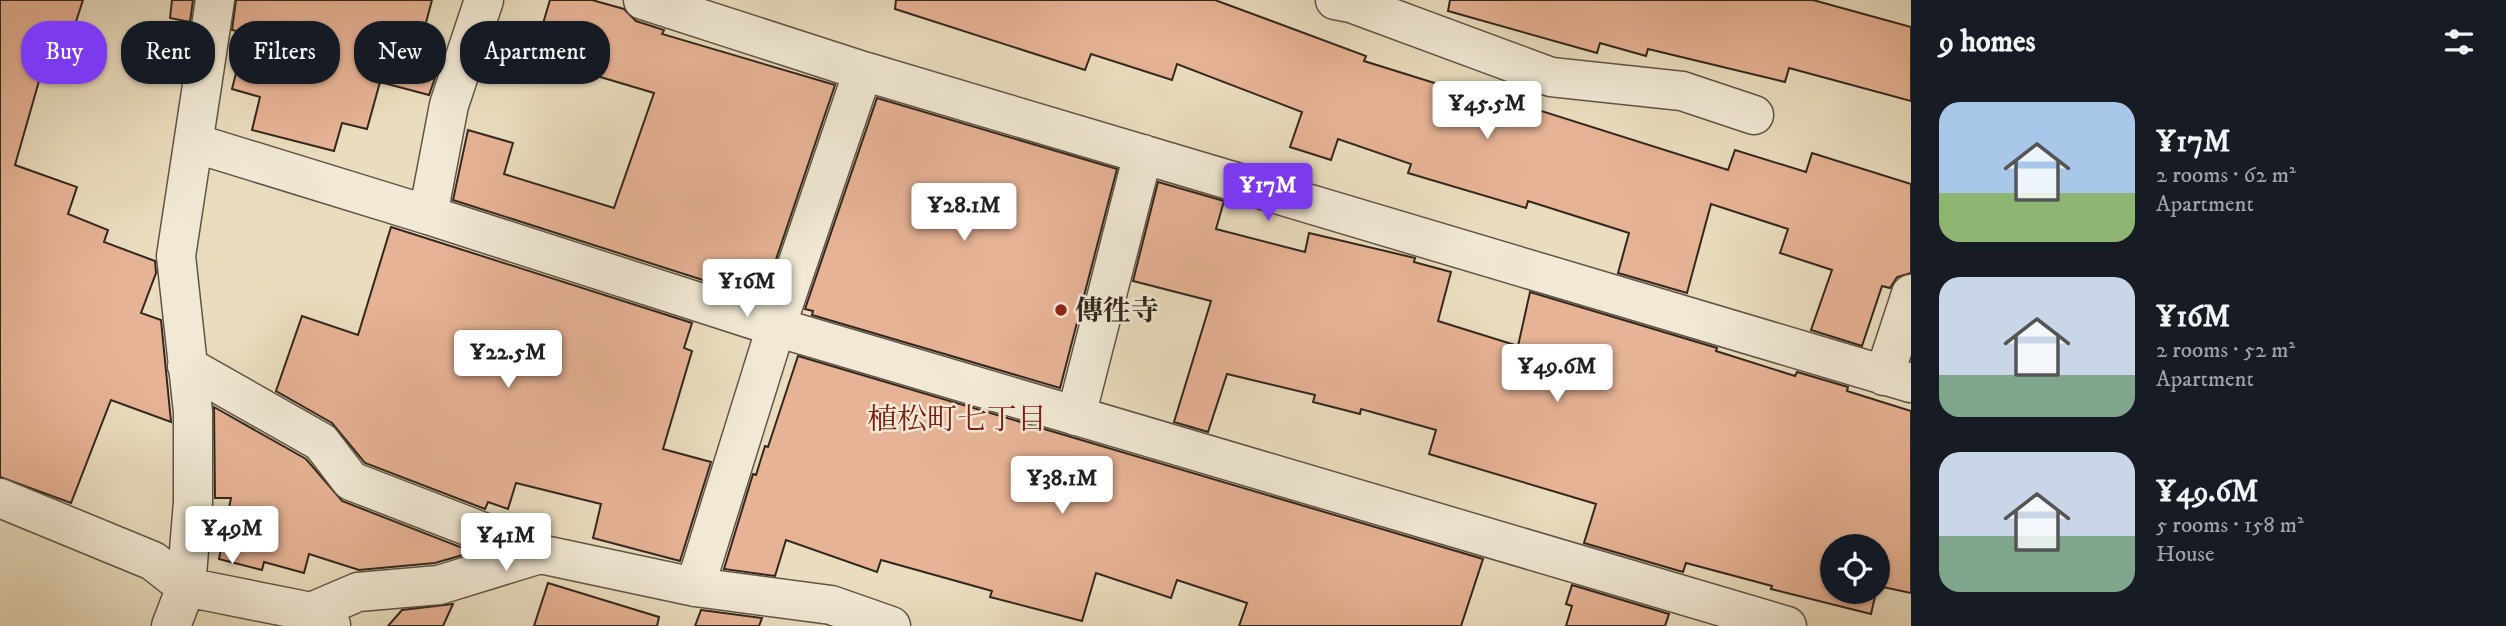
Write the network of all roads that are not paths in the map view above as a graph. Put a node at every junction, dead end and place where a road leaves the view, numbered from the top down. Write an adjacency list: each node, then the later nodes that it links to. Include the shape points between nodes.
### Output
1 (215, 0): 7 (street)
2 (484, 0): 9 (street, via 449,105)
3 (643, 0): 5 (street)
4 (1345, 1): 6 (street, via 1551,77 1682,91)
5 (863, 71): 8 (street); 11 (street)
6 (1754, 116)
7 (194, 143): 9 (street); 12 (street, via 176,256)
8 (1143, 155): 13 (street); 14 (street)
9 (428, 215): 11 (street)
10 (1911, 294): 13 (street)
11 (776, 327): 14 (street); 18 (street)
12 (187, 366): 16 (street, via 321,442 351,481); 17 (street, via 193,412 193,502)
13 (1897, 379)
14 (1076, 416): 22 (street)
15 (0, 498): 17 (street, via 153,561)
16 (540, 554): 18 (street); 19 (street, via 439,585 358,592)
17 (186, 587): 19 (street); 20 (street)
18 (695, 587): 21 (street, via 831,605)
19 (322, 619)
20 (171, 626)
21 (891, 626)
22 (1787, 626)

